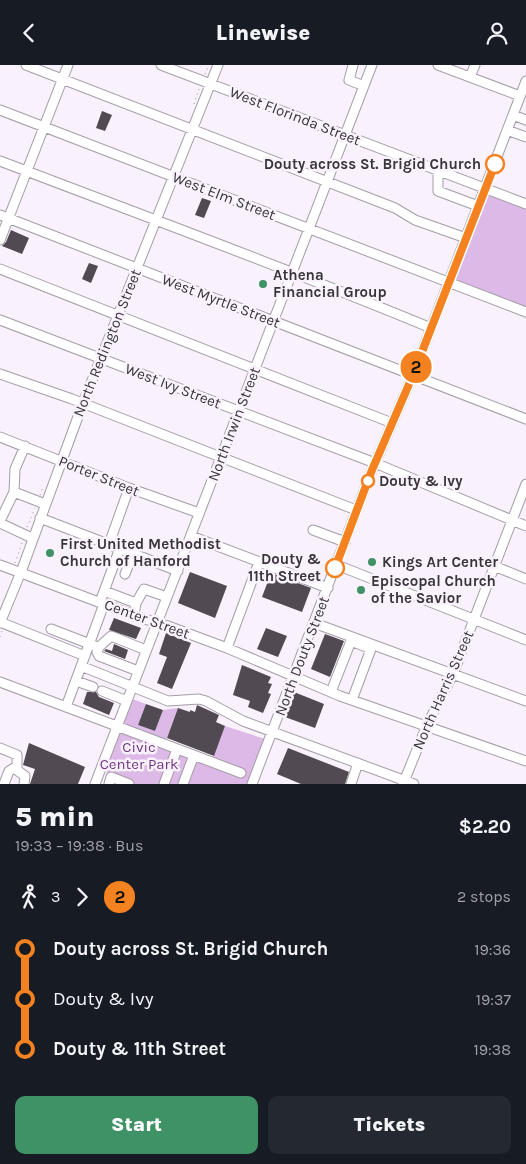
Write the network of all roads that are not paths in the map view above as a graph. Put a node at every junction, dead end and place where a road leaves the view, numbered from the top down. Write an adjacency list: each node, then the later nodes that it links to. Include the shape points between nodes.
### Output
1 (26, 65): 11 (street)
2 (68, 65): 11 (street)
3 (161, 65): 13 (street, West Florinda Street)
4 (218, 65): 13 (street, North Redington Street)
5 (353, 65): 14 (street, via 349,79)
6 (372, 65): 14 (street, North Irwin Street)
7 (438, 65): 9 (street)
8 (475, 65): 10 (street)
9 (456, 68): 10 (street)
10 (470, 77): 15 (street)
11 (63, 79): 19 (street); 20 (street)
12 (526, 81): 15 (street, North Douty Street)
13 (210, 84): 20 (street, North Redington Street); 22 (street, West Florinda Street)
14 (364, 86): 22 (street, North Irwin Street)
15 (520, 96): 17 (street, North Douty Street)
16 (0, 110): 19 (street, West Elm Street)
17 (513, 115): 18 (street); 21 (street, North Douty Street)
18 (526, 121)
19 (44, 127): 25 (street); 27 (street, West Elm Street)
20 (192, 129): 27 (street, North Redington Street); 28 (street)
21 (508, 130): 23 (street); 29 (street, North Douty Street)
22 (345, 135): 26 (street, West Florinda Street); 28 (street, North Irwin Street)
23 (526, 137)
24 (0, 161): 25 (street)
25 (27, 171): 32 (street); 33 (street)
26 (438, 171): 29 (street, West Florinda Street); 31 (street, via 438,191)
27 (174, 177): 33 (street, North Redington Street); 34 (street, West Elm Street)
28 (327, 183): 34 (street, North Irwin Street); 35 (street)
29 (485, 189): 30 (street, West Florinda Street); 31 (street, North Douty Street)
30 (526, 204)
31 (478, 205): 35 (street, North Douty Street)
32 (4, 217): 36 (street); 37 (street, West Myrtle Street)
33 (156, 222): 37 (street, North Redington Street); 39 (street)
34 (309, 229): 39 (street, North Irwin Street); 40 (street, West Elm Street)
35 (466, 238): 40 (street, North Douty Street)
36 (0, 240)
37 (137, 268): 42 (street, North Redington Street); 44 (street, West Myrtle Street)
38 (0, 269): 42 (street)
39 (293, 271): 44 (street, North Irwin Street); 45 (street)
40 (449, 283): 41 (street, West Elm Street); 45 (street, North Douty Street)
41 (526, 313)
42 (118, 316): 46 (street, North Redington Street); 47 (street)
43 (0, 320): 46 (street, West Ivy Street)
44 (274, 321): 47 (street, North Irwin Street); 49 (street, West Myrtle Street)
45 (431, 328): 49 (street, North Douty Street)
46 (100, 359): 50 (street, North Redington Street); 51 (street, West Ivy Street)
47 (255, 369): 51 (street, North Irwin Street); 53 (street)
48 (0, 374): 50 (street)
49 (413, 375): 52 (street, West Myrtle Street); 53 (street, North Douty Street)
50 (83, 403): 56 (street); 57 (street, North Redington Street)
51 (239, 411): 56 (street, North Irwin Street); 58 (street, West Ivy Street)
52 (526, 419)
53 (392, 423): 58 (street, North Douty Street)
54 (0, 437): 55 (street, Porter Street)
55 (25, 446): 57 (street, Porter Street); 61 (street, via 15,469)
56 (221, 458): 63 (street); 64 (street, North Irwin Street)
57 (60, 461): 60 (street, Porter Street); 62 (street, North Redington Street)
58 (375, 463): 63 (street, North Douty Street); 66 (street, West Ivy Street)
59 (526, 484): 66 (street, North Harris Street)
60 (129, 488): 64 (street, Porter Street); 73 (street)
61 (14, 492): 62 (street); 67 (street)
62 (45, 505): 65 (street, North Redington Street)
63 (356, 510): 72 (street, North Douty Street)
64 (199, 513): 70 (street, North Irwin Street)
65 (40, 518): 71 (street, North Redington Street); 73 (street)
66 (512, 521): 68 (street, West Ivy Street); 79 (street, North Harris Street)
67 (0, 522): 71 (street)
68 (526, 526)
69 (313, 530): 72 (street)
70 (191, 536): 76 (street); 80 (street, North Irwin Street)
71 (32, 538): 81 (street, North Redington Street)
72 (345, 542): 78 (street, North Douty Street)
73 (109, 544): 74 (street)
74 (120, 548): 75 (street); 85 (street)
75 (133, 553): 80 (street); 82 (street)
76 (259, 562): 84 (street); 97 (street)
77 (0, 565): 81 (street, Center Street)
78 (337, 565): 84 (street, North Douty Street); 90 (street)
79 (494, 566): 83 (street); 90 (street, North Harris Street)
80 (178, 571): 86 (street, North Irwin Street)
81 (21, 572): 87 (street, Center Street); 91 (street, North Redington Street)
82 (125, 574)
83 (526, 579)
84 (328, 588): 93 (street, North Douty Street)
85 (104, 591): 87 (street); 88 (street)
86 (167, 597): 88 (street, via 143,589); 92 (street, North Irwin Street)
87 (102, 603): 89 (street, Center Street); 96 (street)
88 (136, 603): 89 (street)
89 (134, 616): 92 (street, Center Street)
90 (474, 619): 95 (street); 102 (street, North Harris Street)
91 (0, 622): 99 (street)
92 (156, 623): 97 (street, Center Street); 98 (street, North Irwin Street)
93 (314, 623): 102 (street); 103 (street, North Douty Street)
94 (51, 629): 96 (street)
95 (526, 639)
96 (94, 645): 98 (street, via 111,636); 99 (street); 101 (street, via 99,656)
97 (227, 648): 103 (street, Center Street)
98 (146, 650): 101 (street, North Irwin Street)
99 (85, 656): 100 (street)
100 (82, 666): 104 (street); 106 (street)
101 (138, 671): 106 (street, North Irwin Street)
102 (453, 674): 110 (street); 112 (street, North Harris Street)
103 (294, 675): 107 (street, Center Street); 114 (street, North Douty Street)
104 (76, 681): 109 (street); 111 (street)
105 (0, 682): 111 (street)
106 (132, 687): 109 (street, North Irwin Street); 114 (street, via 168,701 206,701 242,721)
107 (331, 692): 108 (street, Center Street); 108 (street, via 351,641 371,649)
108 (352, 699): 112 (street, Center Street)
109 (127, 701): 113 (street, North Irwin Street)
110 (526, 701)
111 (66, 707): 113 (street)
112 (427, 725): 118 (street, Center Street); 122 (street, North Harris Street)
113 (117, 727): 116 (street); 125 (street, North Irwin Street)
114 (272, 731): 119 (street); 130 (street, North Douty Street)
115 (0, 748): 120 (street, via 17,755)
116 (177, 749): 117 (street); 128 (street)
117 (194, 755): 121 (street); 129 (street)
118 (526, 761)
119 (358, 763): 122 (street); 131 (street)
120 (17, 769): 123 (street, via 11,769); 124 (street, via 26,776)
121 (241, 773)
122 (403, 782): 132 (street)
123 (4, 784)
124 (24, 784)
125 (95, 784)
126 (109, 784): 127 (street, via 111,777)
127 (129, 784)
128 (164, 784)
129 (183, 784)
130 (252, 784)
131 (351, 784)
132 (414, 784)

